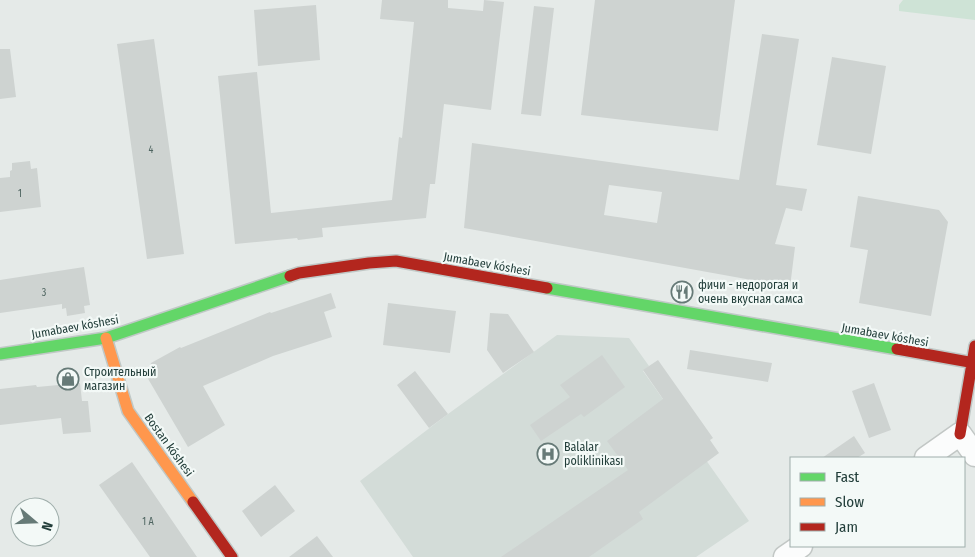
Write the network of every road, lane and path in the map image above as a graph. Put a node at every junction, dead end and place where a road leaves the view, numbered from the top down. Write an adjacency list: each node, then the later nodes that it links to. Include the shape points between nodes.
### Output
1 (106, 338): 3 (street, Jumabaev kóshesi); 4 (street, Jumabaev kóshesi, via 299,273 396,261); 9 (street, Bostan kóshesi, via 128,411)
2 (975, 346): 4 (street)
3 (0, 354)
4 (974, 363): 5 (street)
5 (960, 434): 6 (street); 7 (street)
6 (975, 455)
7 (927, 457)
8 (801, 547): 10 (street)
9 (232, 557)
10 (786, 557)

